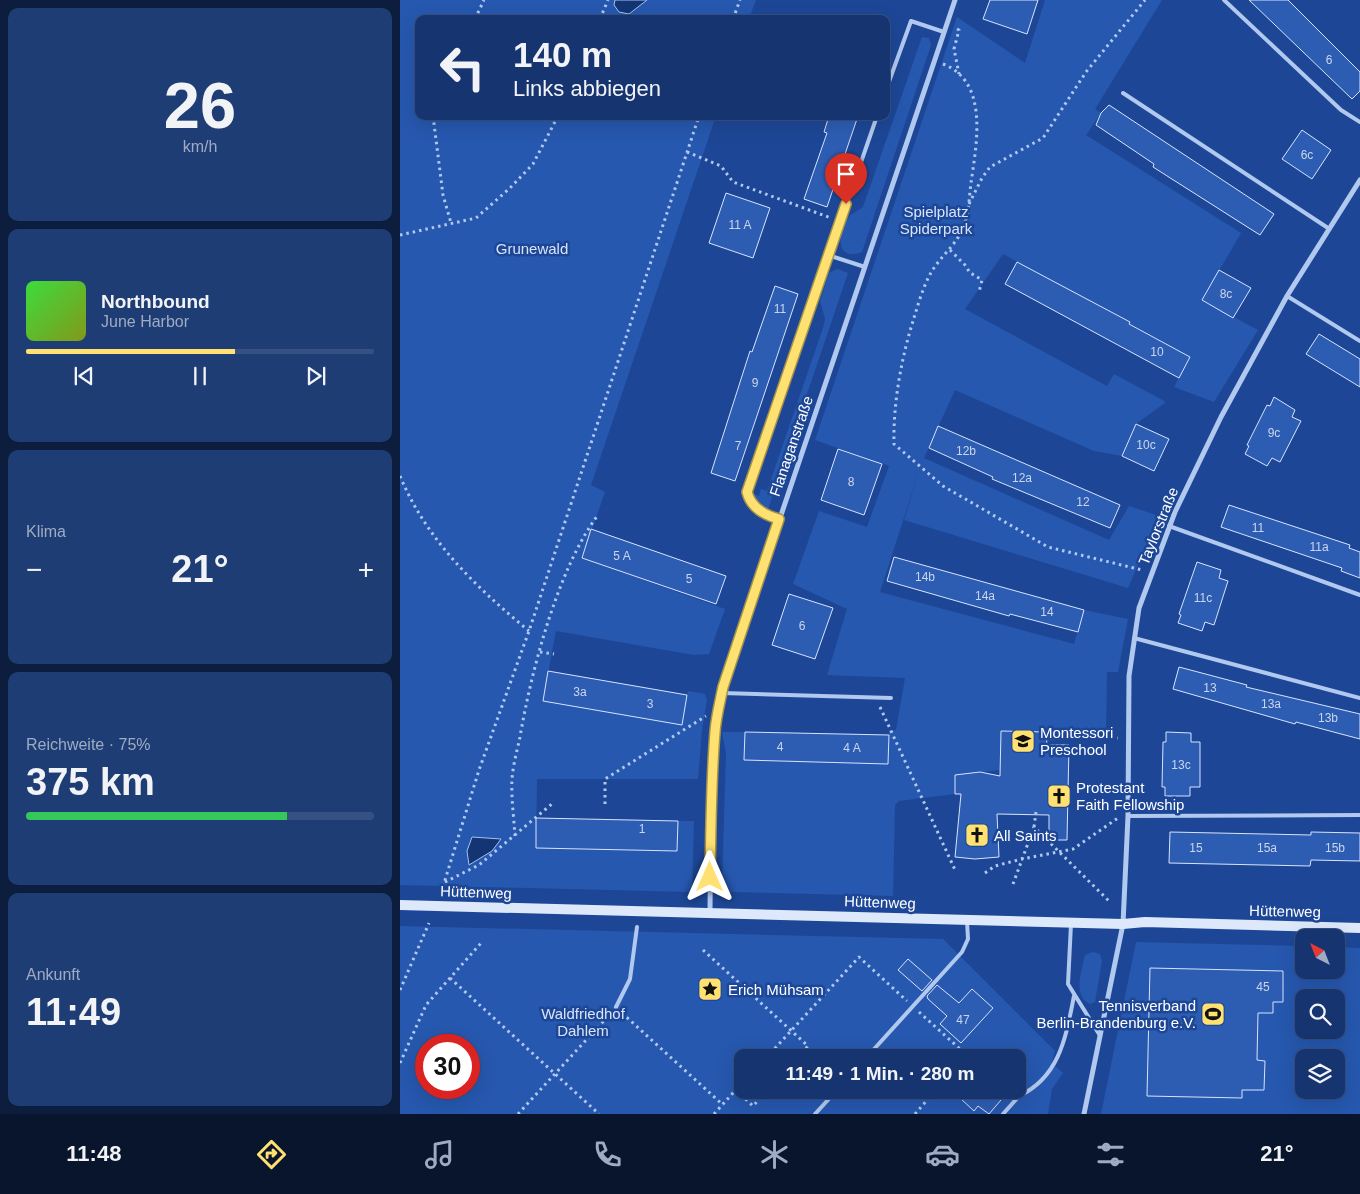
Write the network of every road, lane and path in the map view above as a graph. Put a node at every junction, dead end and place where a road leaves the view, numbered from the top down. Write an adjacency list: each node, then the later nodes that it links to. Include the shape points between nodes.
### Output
1 (484, 0): 7 (path)
2 (608, 0): 8 (path)
3 (740, 0): 9 (path)
4 (955, 0): 11 (street, Flanaganstraße)
5 (1145, 0): 23 (path, via 1086,72 1043,138 990,167)
6 (1224, 0): 20 (lane, via 1340,110)
7 (477, 15)
8 (602, 15)
9 (735, 15)
10 (956, 29): 13 (path, via 959,30 954,61)
11 (944, 32): 12 (street, Flanaganstraße); 14 (lane, via 911,20)
12 (934, 61): 13 (path, via 950,66); 30 (street, Flanaganstraße)
13 (959, 74): 23 (path, via 978,114)
14 (890, 79)
15 (1123, 93): 26 (lane)
16 (434, 120): 25 (path, via 443,195)
17 (556, 120): 25 (path, via 533,164 510,188 476,218)
18 (698, 120): 21 (path)
19 (876, 120): 24 (lane)
20 (1360, 122)
21 (687, 152): 24 (path, via 722,166 733,182); 40 (path)
22 (1360, 180): 26 (street, Taylorstraße)
23 (968, 206): 28 (path, via 964,227)
24 (839, 222): 29 (lane)
25 (451, 223): 27 (path)
26 (1328, 228): 32 (street, Taylorstraße)
27 (400, 235)
28 (950, 250): 31 (path, via 968,272 982,280); 38 (path, via 932,271 912,322 893,417 894,444 943,486 1048,547)
29 (828, 256): 30 (lane); 36 (lane, via 747,492 750,503 765,515)
30 (865, 267): 36 (street, Flanaganstraße)
31 (979, 292)
32 (1287, 296): 33 (lane); 37 (street, Taylorstraße, via 1221,417)
33 (1360, 342)
34 (400, 476): 40 (path, via 412,506 459,568)
35 (598, 515): 42 (path, via 588,528 572,563)
36 (779, 519): 44 (street, Flanaganstraße)
37 (1169, 526): 38 (street, Taylorstraße); 39 (lane)
38 (1152, 573): 41 (street, Taylorstraße, via 1139,608)
39 (1360, 595)
40 (529, 631): 62 (path, via 479,770)
41 (1134, 638): 47 (lane); 50 (street, Taylorstraße, via 1129,676)
42 (540, 652): 43 (path); 57 (path, via 525,704 512,779)
43 (554, 654)
44 (722, 693): 45 (lane); 67 (street, Flanaganstraße, via 715,730)
45 (876, 698): 46 (lane); 60 (path)
46 (891, 698)
47 (1360, 698)
48 (706, 716): 52 (path, via 605,780)
49 (1046, 738): 50 (path)
50 (1129, 738): 55 (street, Taylorstraße)
51 (553, 803): 57 (path)
52 (605, 804)
53 (1036, 812): 56 (path)
54 (1360, 815): 55 (lane)
55 (1128, 816): 58 (path, via 1119,818 1072,849); 71 (street, Taylorstraße)
56 (1034, 827): 58 (path); 59 (path)
57 (515, 836): 62 (path, via 479,865)
58 (1057, 851): 59 (path); 64 (path)
59 (1022, 858): 61 (path, via 995,866); 63 (path)
60 (956, 872)
61 (985, 873)
62 (444, 882): 66 (path)
63 (1013, 884)
64 (1111, 903)
65 (400, 905): 66 (main road, Hüttenweg)
66 (436, 906): 67 (main road, Hüttenweg)
67 (710, 911): 68 (main road, Hüttenweg)
68 (967, 920): 69 (main road, Hüttenweg); 79 (lane, via 968,939 962,952)
69 (1071, 922): 71 (main road, Hüttenweg); 78 (lane, via 1068,984)
70 (429, 923): 77 (path)
71 (1124, 924): 73 (main road, Hüttenweg); 82 (street, Taylorstraße)
72 (636, 927): 80 (lane, via 630,979)
73 (1360, 928)
74 (482, 942): 76 (path)
75 (703, 950): 81 (path)
76 (450, 978): 87 (path, via 426,1005); 88 (path)
77 (400, 990)
78 (1074, 996): 82 (lane); 90 (lane, via 1060,1056)
79 (912, 1006): 81 (path, via 859,957); 85 (lane); 86 (path)
80 (616, 1007): 88 (path); 96 (path)
81 (791, 1030): 83 (path); 84 (path, via 808,1046)
82 (1099, 1034): 103 (street, Taylorstraße)
83 (774, 1049)
84 (806, 1049)
85 (874, 1049)
86 (960, 1049)
87 (400, 1064)
88 (555, 1074): 97 (path); 98 (path)
89 (734, 1092): 96 (path)
90 (1026, 1093)
91 (745, 1099): 92 (path, via 752,1106)
92 (759, 1099)
93 (829, 1099): 100 (lane)
94 (928, 1099): 101 (path)
95 (1016, 1099): 102 (lane)
96 (723, 1105): 99 (path)
97 (518, 1114)
98 (599, 1114)
99 (714, 1114)
100 (815, 1114)
101 (915, 1114)
102 (1003, 1114)
103 (1084, 1114)

